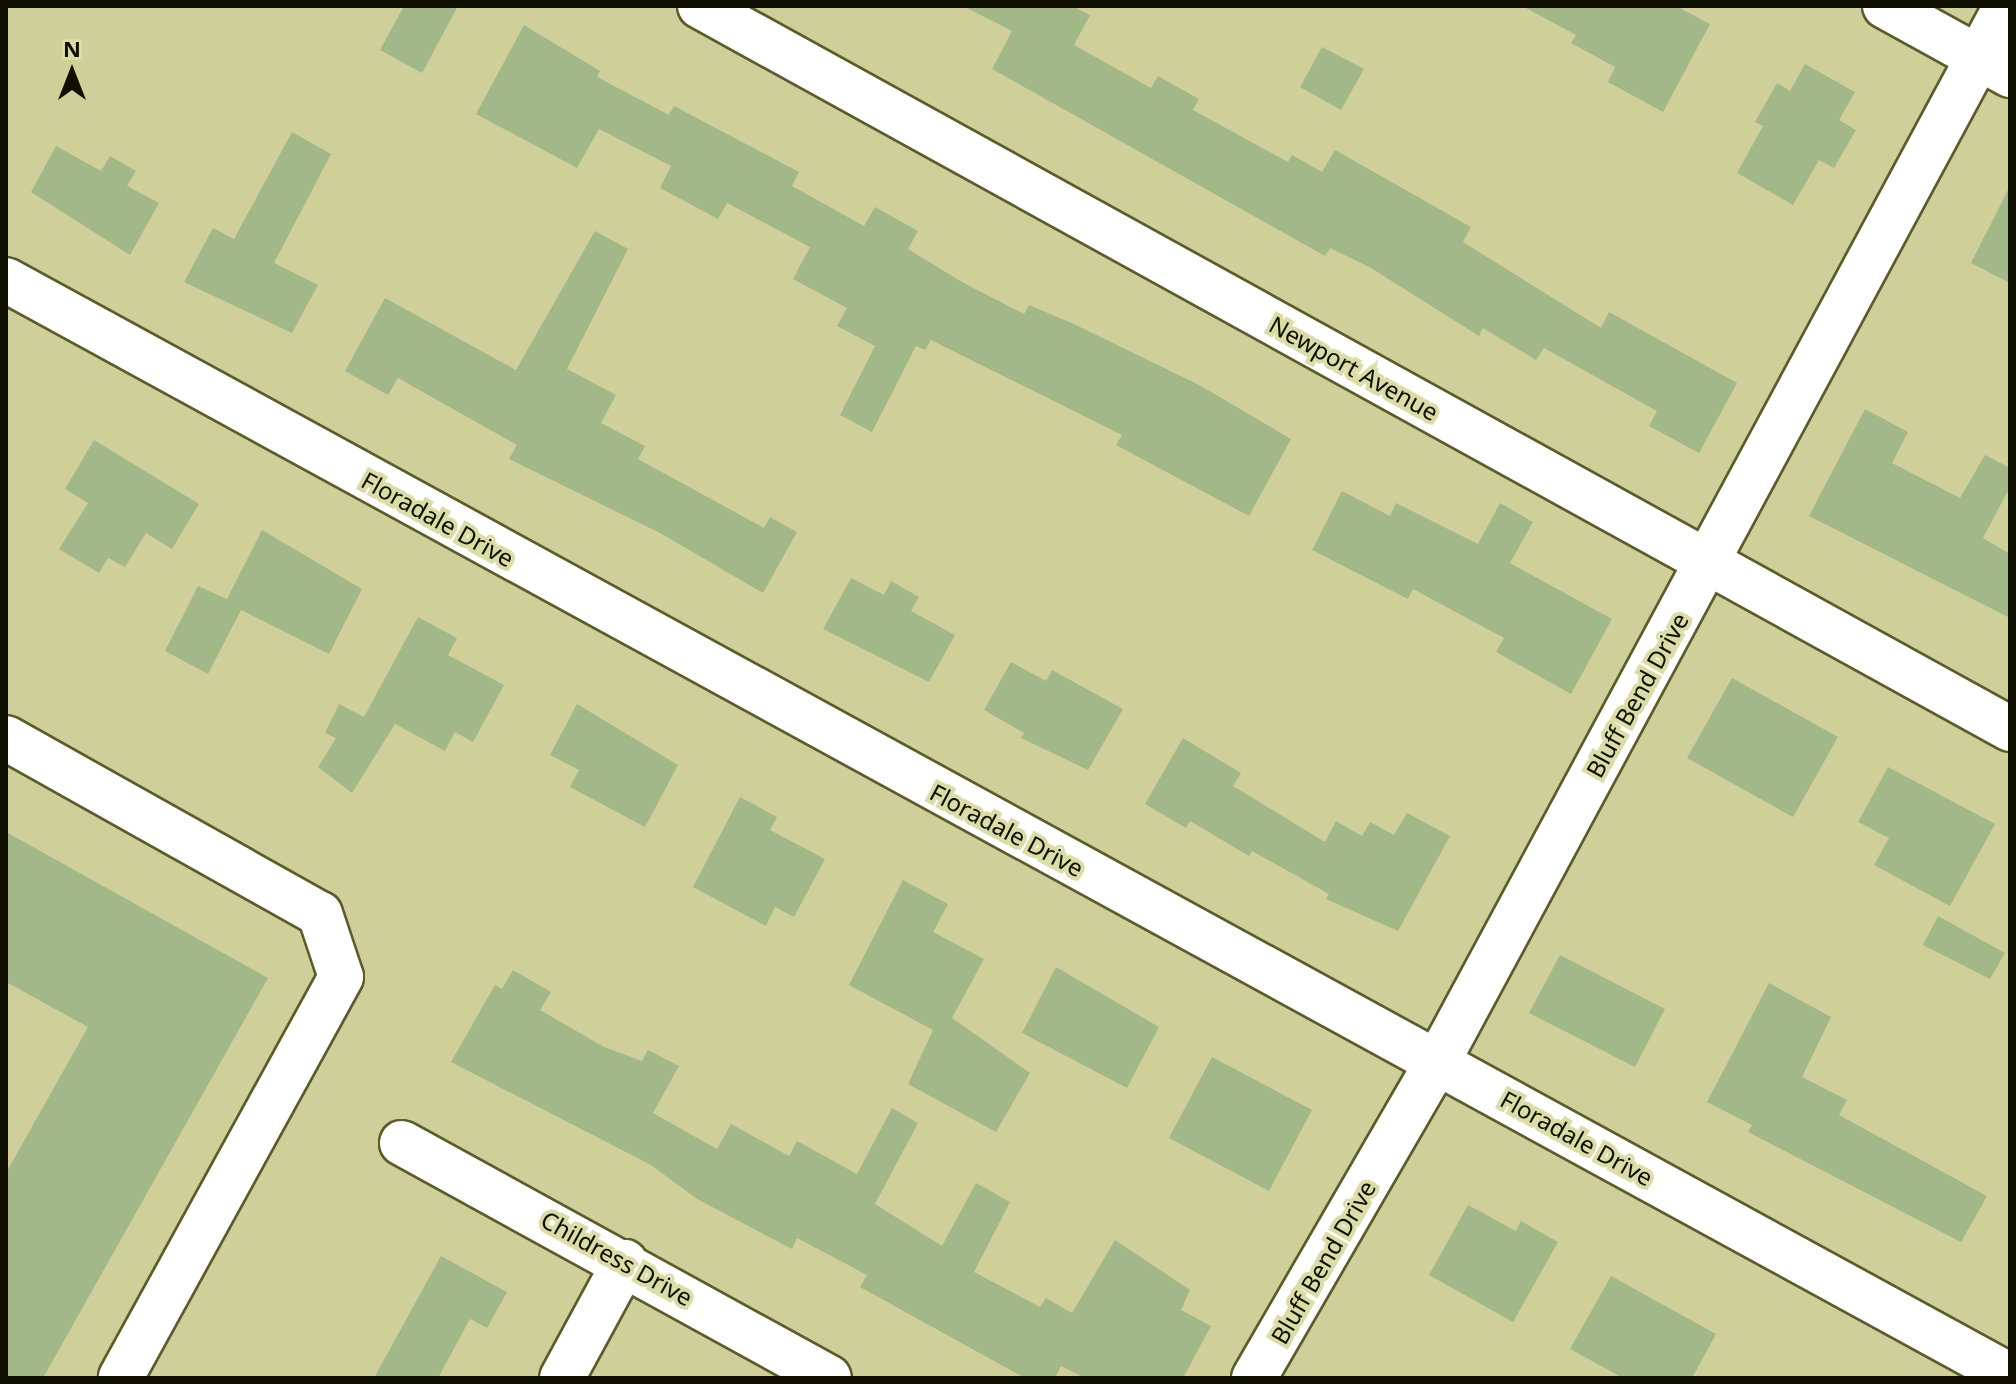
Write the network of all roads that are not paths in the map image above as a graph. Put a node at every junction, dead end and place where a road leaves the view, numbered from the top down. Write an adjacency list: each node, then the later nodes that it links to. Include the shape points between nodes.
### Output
1 (700, 6): 6 (street, Newport Avenue)
2 (1885, 6): 4 (street)
3 (2006, 6): 4 (street, Bluff Bend Drive)
4 (1994, 66): 6 (street, Bluff Bend Drive)
5 (6, 280): 9 (street, Floradale Drive, via 752,693)
6 (1708, 564): 7 (street, Newport Avenue); 9 (street, Bluff Bend Drive)
7 (2010, 729)
8 (6, 738): 13 (street, via 320,914 341,977)
9 (1438, 1061): 12 (street, Floradale Drive); 16 (street, Bluff Bend Drive)
10 (402, 1143): 11 (street, Childress Drive)
11 (625, 1262): 14 (street); 15 (street, Childress Drive)
12 (2010, 1376)
13 (121, 1378)
14 (562, 1378)
15 (829, 1378)
16 (1254, 1378)

